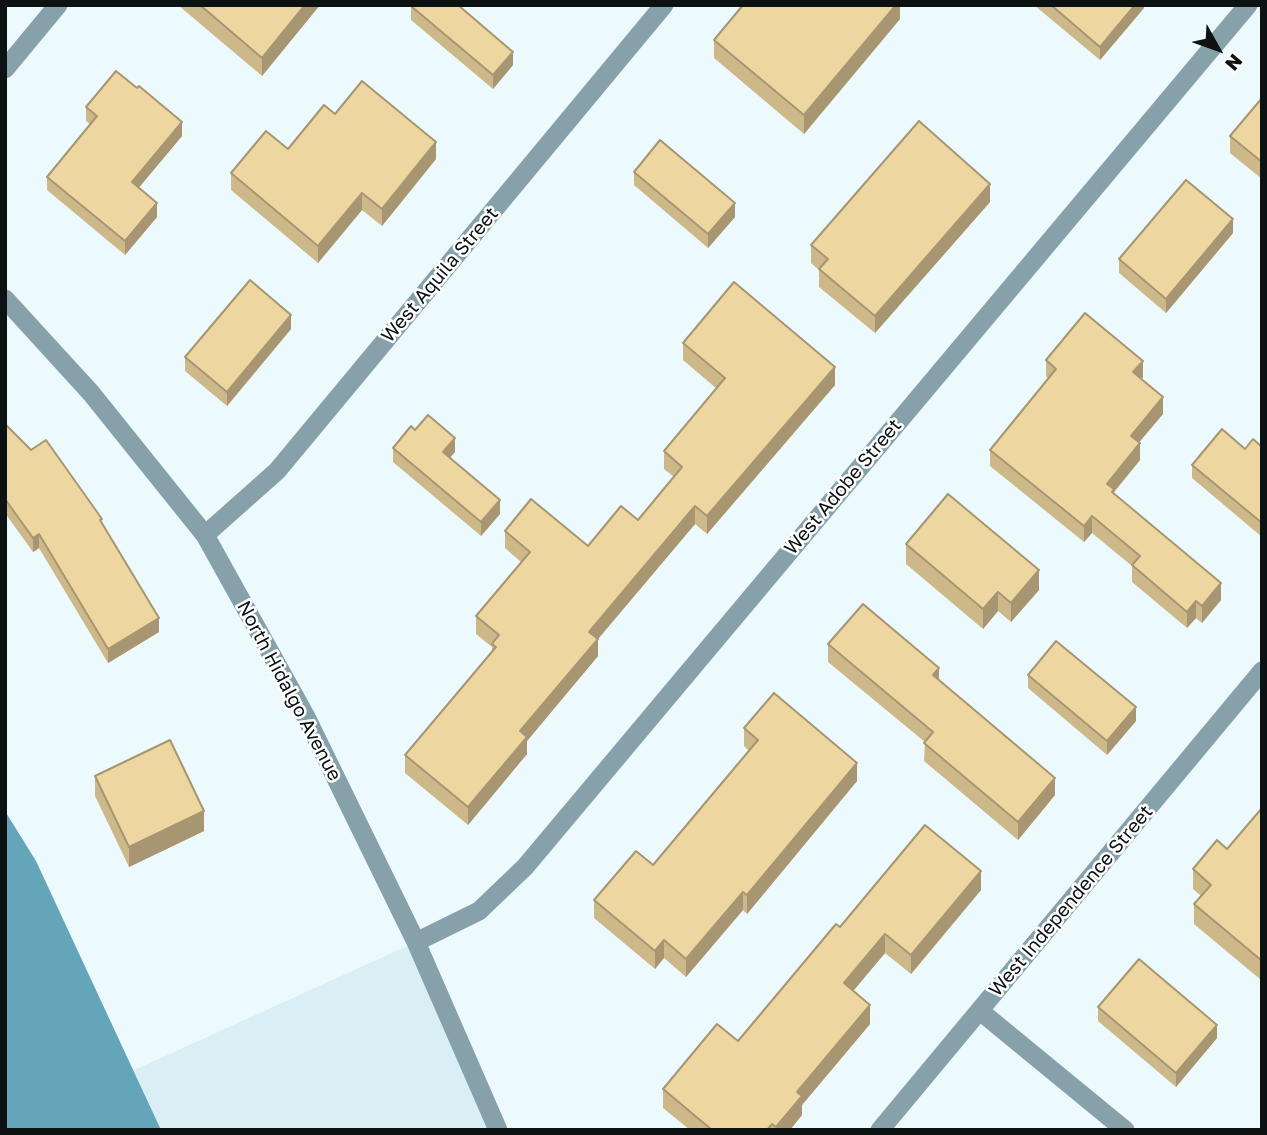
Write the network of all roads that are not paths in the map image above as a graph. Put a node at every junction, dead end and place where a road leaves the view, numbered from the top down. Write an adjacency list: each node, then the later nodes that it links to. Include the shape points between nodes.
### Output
1 (58, 5): 4 (street)
2 (664, 5): 6 (street, West Aquila Street, via 277,471)
3 (1248, 5): 8 (street, West Adobe Street, via 525,867 479,911)
4 (5, 69)
5 (5, 299): 6 (street, North Hidalgo Avenue, via 91,393)
6 (205, 535): 8 (street, North Hidalgo Avenue, via 305,715)
7 (1262, 671): 9 (street, West Independence Street)
8 (416, 942): 10 (street, North Hidalgo Avenue)
9 (980, 1011): 11 (street, West Independence Street); 12 (street)
10 (498, 1130)
11 (880, 1130)
12 (1125, 1130)

